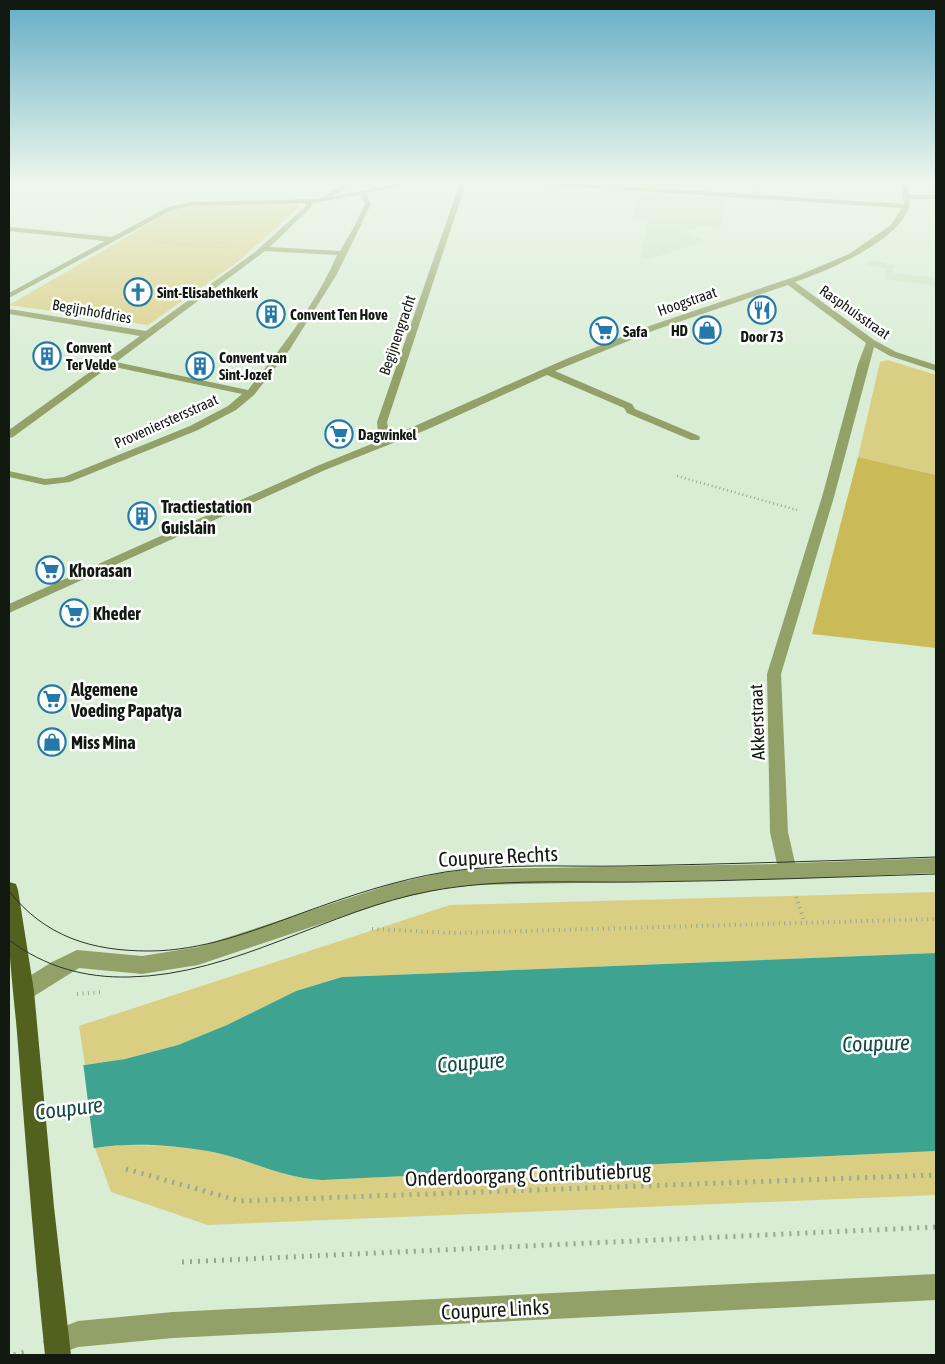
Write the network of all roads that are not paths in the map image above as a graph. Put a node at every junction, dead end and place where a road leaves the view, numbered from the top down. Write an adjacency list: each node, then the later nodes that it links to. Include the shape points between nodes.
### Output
1 (104, 244): 9 (street, Begijnhofdries)
2 (268, 244): 6 (street, Begijnhofdries)
3 (348, 244): 7 (street, Provenierstersstraat)
4 (442, 244): 19 (street, Begijnengracht, via 382,422)
5 (871, 244): 8 (street, Hoogstraat, via 829,268)
6 (260, 251): 7 (street); 11 (street, Begijnhofdries)
7 (342, 253): 16 (street, Provenierstersstraat, via 333,274 290,342)
8 (789, 282): 12 (street, Rasphuisstraat); 15 (street, Hoogstraat, via 652,328)
9 (9, 296)
10 (9, 311): 11 (street, Begijnhofdries)
11 (147, 334): 13 (street)
12 (871, 342): 14 (street, Rasphuisstraat, via 893,354); 23 (street, Akkerstraat, via 774,674 779,832)
13 (109, 363): 16 (street); 17 (street)
14 (936, 368)
15 (547, 371): 18 (street); 19 (street, Hoogstraat)
16 (250, 393): 20 (street, Provenierstersstraat, via 232,408 194,428 66,480 45,482)
17 (9, 436)
18 (695, 438)
19 (385, 442): 21 (street, Hoogstraat)
20 (9, 474)
21 (9, 609)
22 (936, 866): 23 (street, Coupure Rechts)
23 (788, 872): 25 (street, Coupure Rechts, via 441,880 385,894 198,956 142,965 77,959)
24 (9, 890): 25 (main road)
25 (24, 991): 27 (main road)
26 (936, 1287): 27 (street, Coupure Links, via 173,1325 78,1334)
27 (57, 1348)

